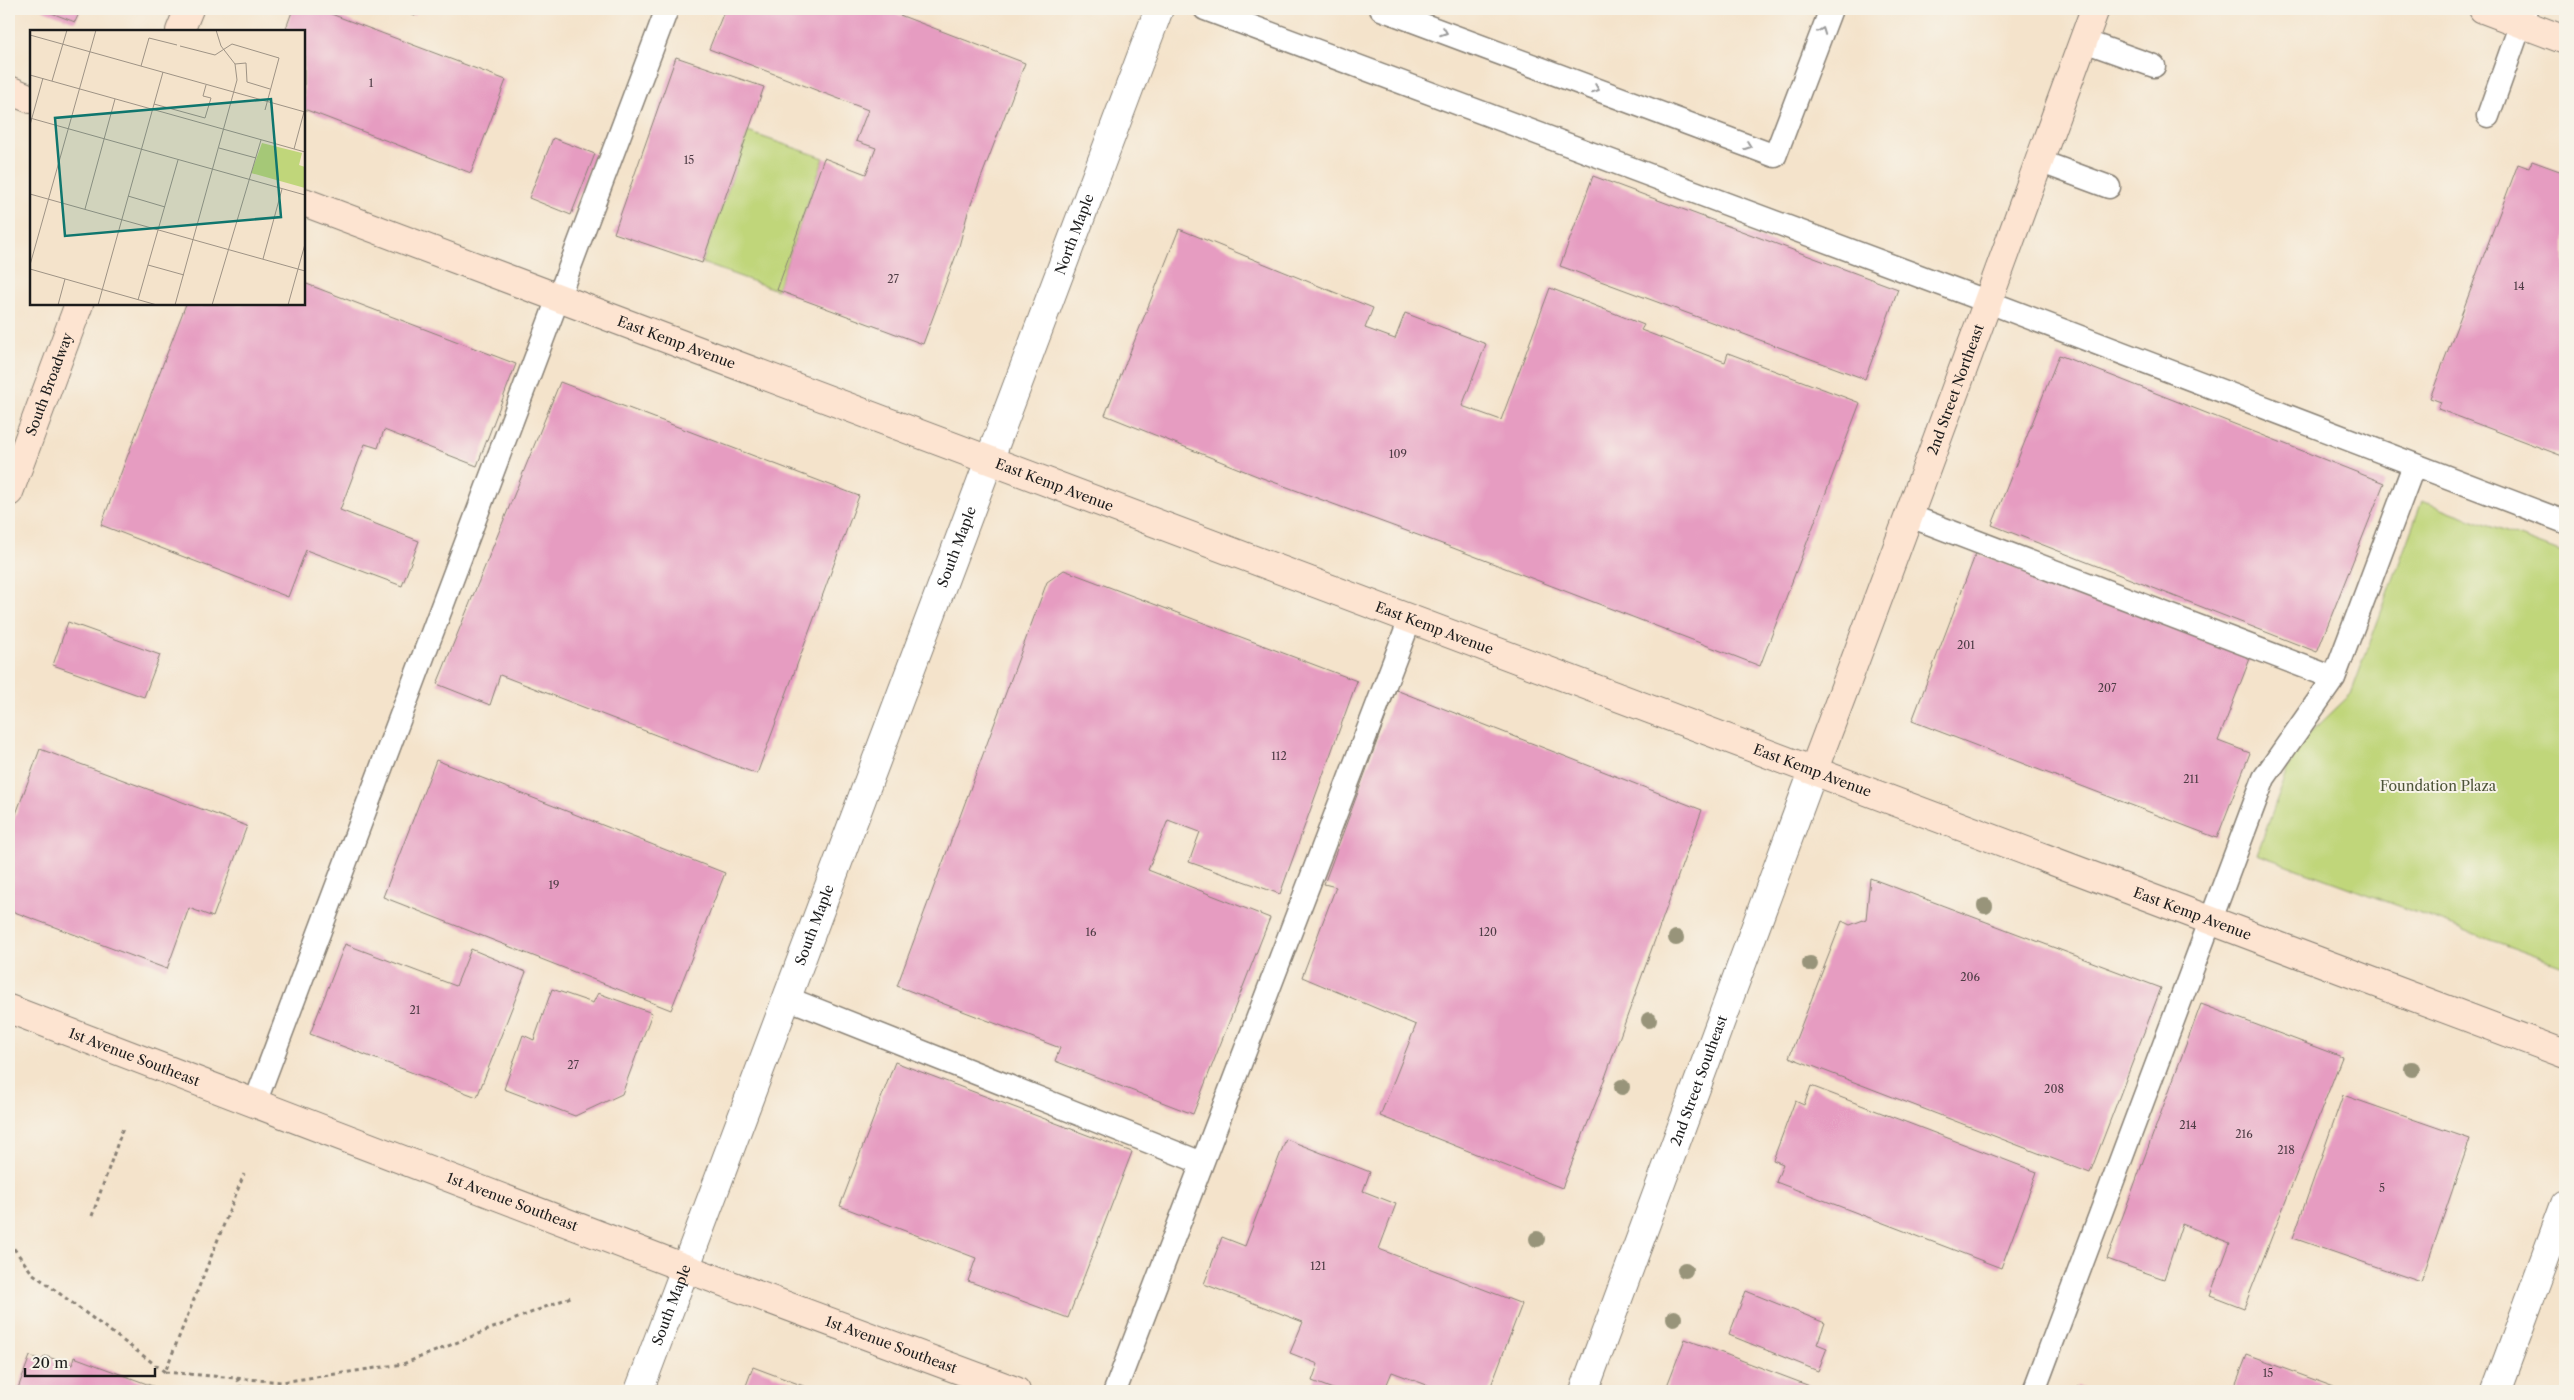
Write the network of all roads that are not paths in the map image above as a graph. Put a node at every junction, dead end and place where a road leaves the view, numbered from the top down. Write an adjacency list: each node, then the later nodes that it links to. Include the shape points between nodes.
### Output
1 (189, 9): 10 (street)
2 (667, 9): 20 (lane)
3 (1159, 9): 23 (street, North Maple)
4 (1205, 9): 21 (lane)
5 (1382, 9): 6 (lane, one-way to 6, via 1775,156)
6 (1831, 9)
7 (2095, 9): 12 (street, 2nd Street Northeast)
8 (2483, 9): 9 (street)
9 (2523, 16): 11 (street); 16 (lane)
10 (180, 30)
11 (2565, 40)
12 (2084, 41): 13 (lane); 17 (street, 2nd Street Northeast)
13 (2154, 66)
14 (9, 90): 15 (street)
15 (30, 98)
16 (2488, 116)
17 (2039, 161): 18 (lane); 21 (street, 2nd Street Northeast)
18 (2109, 187)
19 (305, 202): 20 (street, East Kemp Avenue)
20 (558, 297): 23 (street, East Kemp Avenue); 35 (lane)
21 (1986, 301): 24 (lane); 26 (street, 2nd Street Northeast)
22 (79, 305): 25 (street, South Broadway)
23 (990, 460): 28 (street, East Kemp Avenue); 32 (street, South Maple)
24 (2414, 465): 27 (lane); 29 (lane)
25 (9, 492)
26 (1910, 516): 29 (lane); 30 (street, 2nd Street Northeast)
27 (2565, 522)
28 (1411, 618): 30 (street, East Kemp Avenue); 36 (lane)
29 (2334, 678): 31 (lane, via 2264,778)
30 (1814, 769): 31 (street, East Kemp Avenue); 42 (street, 2nd Street Southeast)
31 (2210, 920): 34 (street, East Kemp Avenue); 43 (lane)
32 (787, 998): 36 (lane); 38 (street, South Maple)
33 (9, 1009): 35 (street, 1st Avenue Southeast)
34 (2565, 1054)
35 (255, 1103): 38 (street, 1st Avenue Southeast)
36 (1202, 1163): 41 (lane)
37 (2565, 1204): 44 (street)
38 (684, 1268): 39 (street, South Maple); 40 (street, 1st Avenue Southeast)
39 (639, 1391)
40 (1016, 1391)
41 (1115, 1391)
42 (1584, 1391)
43 (2034, 1391)
44 (2496, 1391)

